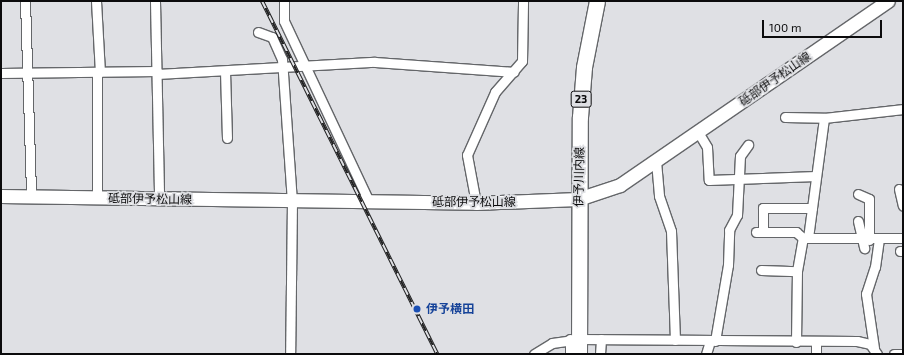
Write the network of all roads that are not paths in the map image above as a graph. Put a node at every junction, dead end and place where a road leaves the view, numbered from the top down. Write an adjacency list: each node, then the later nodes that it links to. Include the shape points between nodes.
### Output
1 (25, 1): 16 (street)
2 (96, 1): 12 (street)
3 (155, 1): 15 (street)
4 (284, 1): 9 (street, via 284,21)
5 (523, 1): 13 (street, via 524,52)
6 (597, 1): 31 (main road, 伊予川内線 / 23, via 582,89)
7 (888, 1): 20 (main road, 砥部伊予松山線)
8 (258, 32): 10 (street, via 272,37 280,52)
9 (304, 66): 10 (street); 13 (street, via 375,62); 34 (street)
10 (282, 68): 11 (street); 33 (street)
11 (225, 71): 15 (street); 21 (street)
12 (98, 72): 15 (street); 16 (street); 30 (street)
13 (514, 72): 35 (street, via 495,92 467,154)
14 (1, 73): 16 (street)
15 (157, 73): 32 (street)
16 (28, 74): 29 (street)
17 (903, 109): 19 (street)
18 (785, 117): 19 (street)
19 (824, 118): 24 (street)
20 (698, 132): 23 (main road, 砥部伊予松山線); 25 (street, via 707,147 709,180)
21 (226, 138)
22 (748, 145): 25 (street, via 740,156)
23 (656, 161): 31 (main road, 砥部伊予松山線, via 620,185); 47 (street, via 659,196 671,231)
24 (816, 176): 25 (street); 37 (street)
25 (737, 180): 48 (street, via 737,214 729,230 728,265)
26 (899, 189): 36 (street)
27 (858, 194): 42 (street, via 869,199)
28 (1, 196): 29 (main road, 砥部伊予松山線)
29 (31, 197): 30 (main road, 砥部伊予松山線)
30 (96, 198): 32 (main road, 砥部伊予松山線)
31 (578, 199): 35 (main road, 砥部伊予松山線); 45 (main road, 伊予川内線 / 23)
32 (159, 200): 33 (main road, 砥部伊予松山線)
33 (292, 201): 34 (main road, 砥部伊予松山線); 52 (street)
34 (370, 202): 35 (main road, 砥部伊予松山線)
35 (476, 203)
36 (903, 206)
37 (812, 208): 39 (street); 39 (street, via 763,208 759,232 796,232)
38 (858, 221): 42 (street)
39 (806, 238): 42 (street); 44 (street)
40 (903, 238): 41 (street)
41 (878, 240): 42 (street); 51 (street, via 875,267 866,294)
42 (866, 242)
43 (761, 270): 44 (street)
44 (797, 271): 49 (street)
45 (575, 339): 46 (street); 53 (street, via 542,346); 54 (street); 55 (main road, 伊予川内線 / 23)
46 (601, 339): 47 (street); 56 (street)
47 (675, 340): 48 (street)
48 (712, 341): 49 (street); 57 (street)
49 (796, 342): 50 (street)
50 (816, 342): 51 (street, via 857,341); 58 (street)
51 (875, 351)
52 (290, 354)
53 (534, 354)
54 (570, 354)
55 (579, 354)
56 (600, 354)
57 (706, 354)
58 (816, 354)
59 (894, 354): 60 (street)
60 (903, 354)

